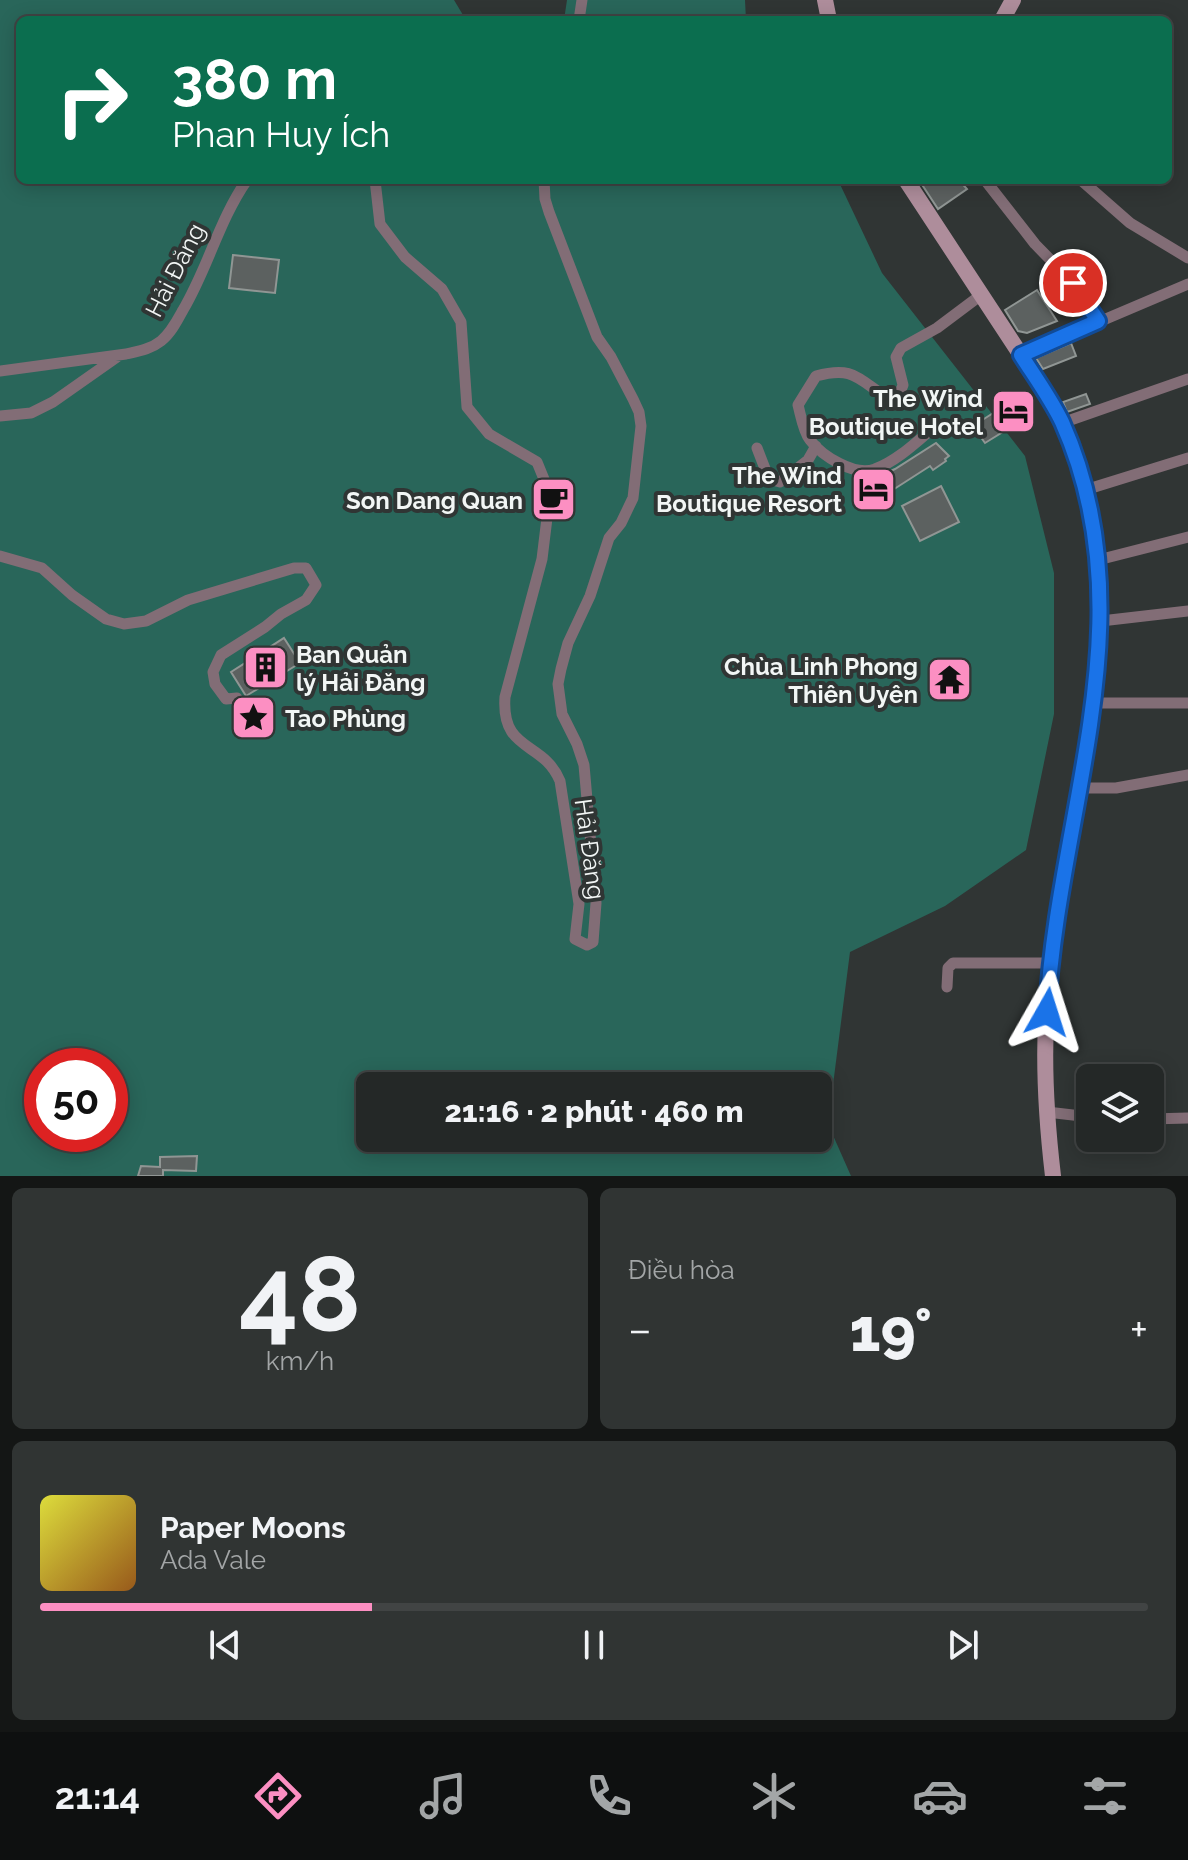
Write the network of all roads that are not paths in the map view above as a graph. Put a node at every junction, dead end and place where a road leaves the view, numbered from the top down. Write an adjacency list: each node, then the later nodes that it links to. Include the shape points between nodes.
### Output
1 (245, 184): 11 (street, Hải Đăng, via 174,326 146,350)
2 (375, 184): 3 (street, Hải Đăng, via 380,224 457,311 464,337 467,407 489,434 537,462 546,484 542,559 504,712 516,739 554,766 560,781 579,904 575,939 587,945 593,942 596,903 584,765 562,714 558,684 568,643 609,538 633,498 641,426 633,399 597,337 549,212)
3 (545, 184)
4 (910, 184): 9 (main road)
5 (988, 184): 10 (street, via 1073,283)
6 (1086, 184): 7 (street, via 1130,223)
7 (1188, 258)
8 (1188, 284): 10 (street)
9 (981, 295): 12 (main road); 18 (street, via 901,348 896,357 903,385 899,395 886,397 838,370 816,376 798,405 808,439)
10 (1098, 321): 12 (street)
11 (121, 354): 13 (street, Hải Đăng); 15 (street, Hải Đăng, via 53,402 31,413)
12 (1021, 355): 16 (main road)
13 (0, 371)
14 (1188, 379): 16 (street)
15 (0, 416)
16 (1062, 423): 21 (main road)
17 (926, 434): 18 (street, via 872,471 852,469)
18 (816, 446): 19 (street, via 808,460 780,482 769,479)
19 (757, 448)
20 (1188, 458): 21 (street)
21 (1085, 490): 24 (main road)
22 (1188, 537): 24 (street)
23 (0, 556): 27 (street, via 42,568 106,619 124,624 146,621 188,600 306,568 316,585 306,600 221,655 213,672 215,684 226,699)
24 (1098, 560): 26 (main road)
25 (1188, 611): 26 (street)
26 (1101, 621): 28 (main road)
27 (237, 698)
28 (1095, 703): 29 (street); 31 (main road)
29 (1188, 703)
30 (1188, 775): 31 (street, via 1116,788)
31 (1080, 788): 32 (main road)
32 (1052, 963): 33 (street, via 953,963); 34 (main road, via 1044,1054)
33 (947, 987)
34 (1047, 1112): 35 (street); 38 (main road)
35 (1076, 1115)
36 (1188, 1118): 37 (street)
37 (1164, 1119)
38 (1053, 1176)

